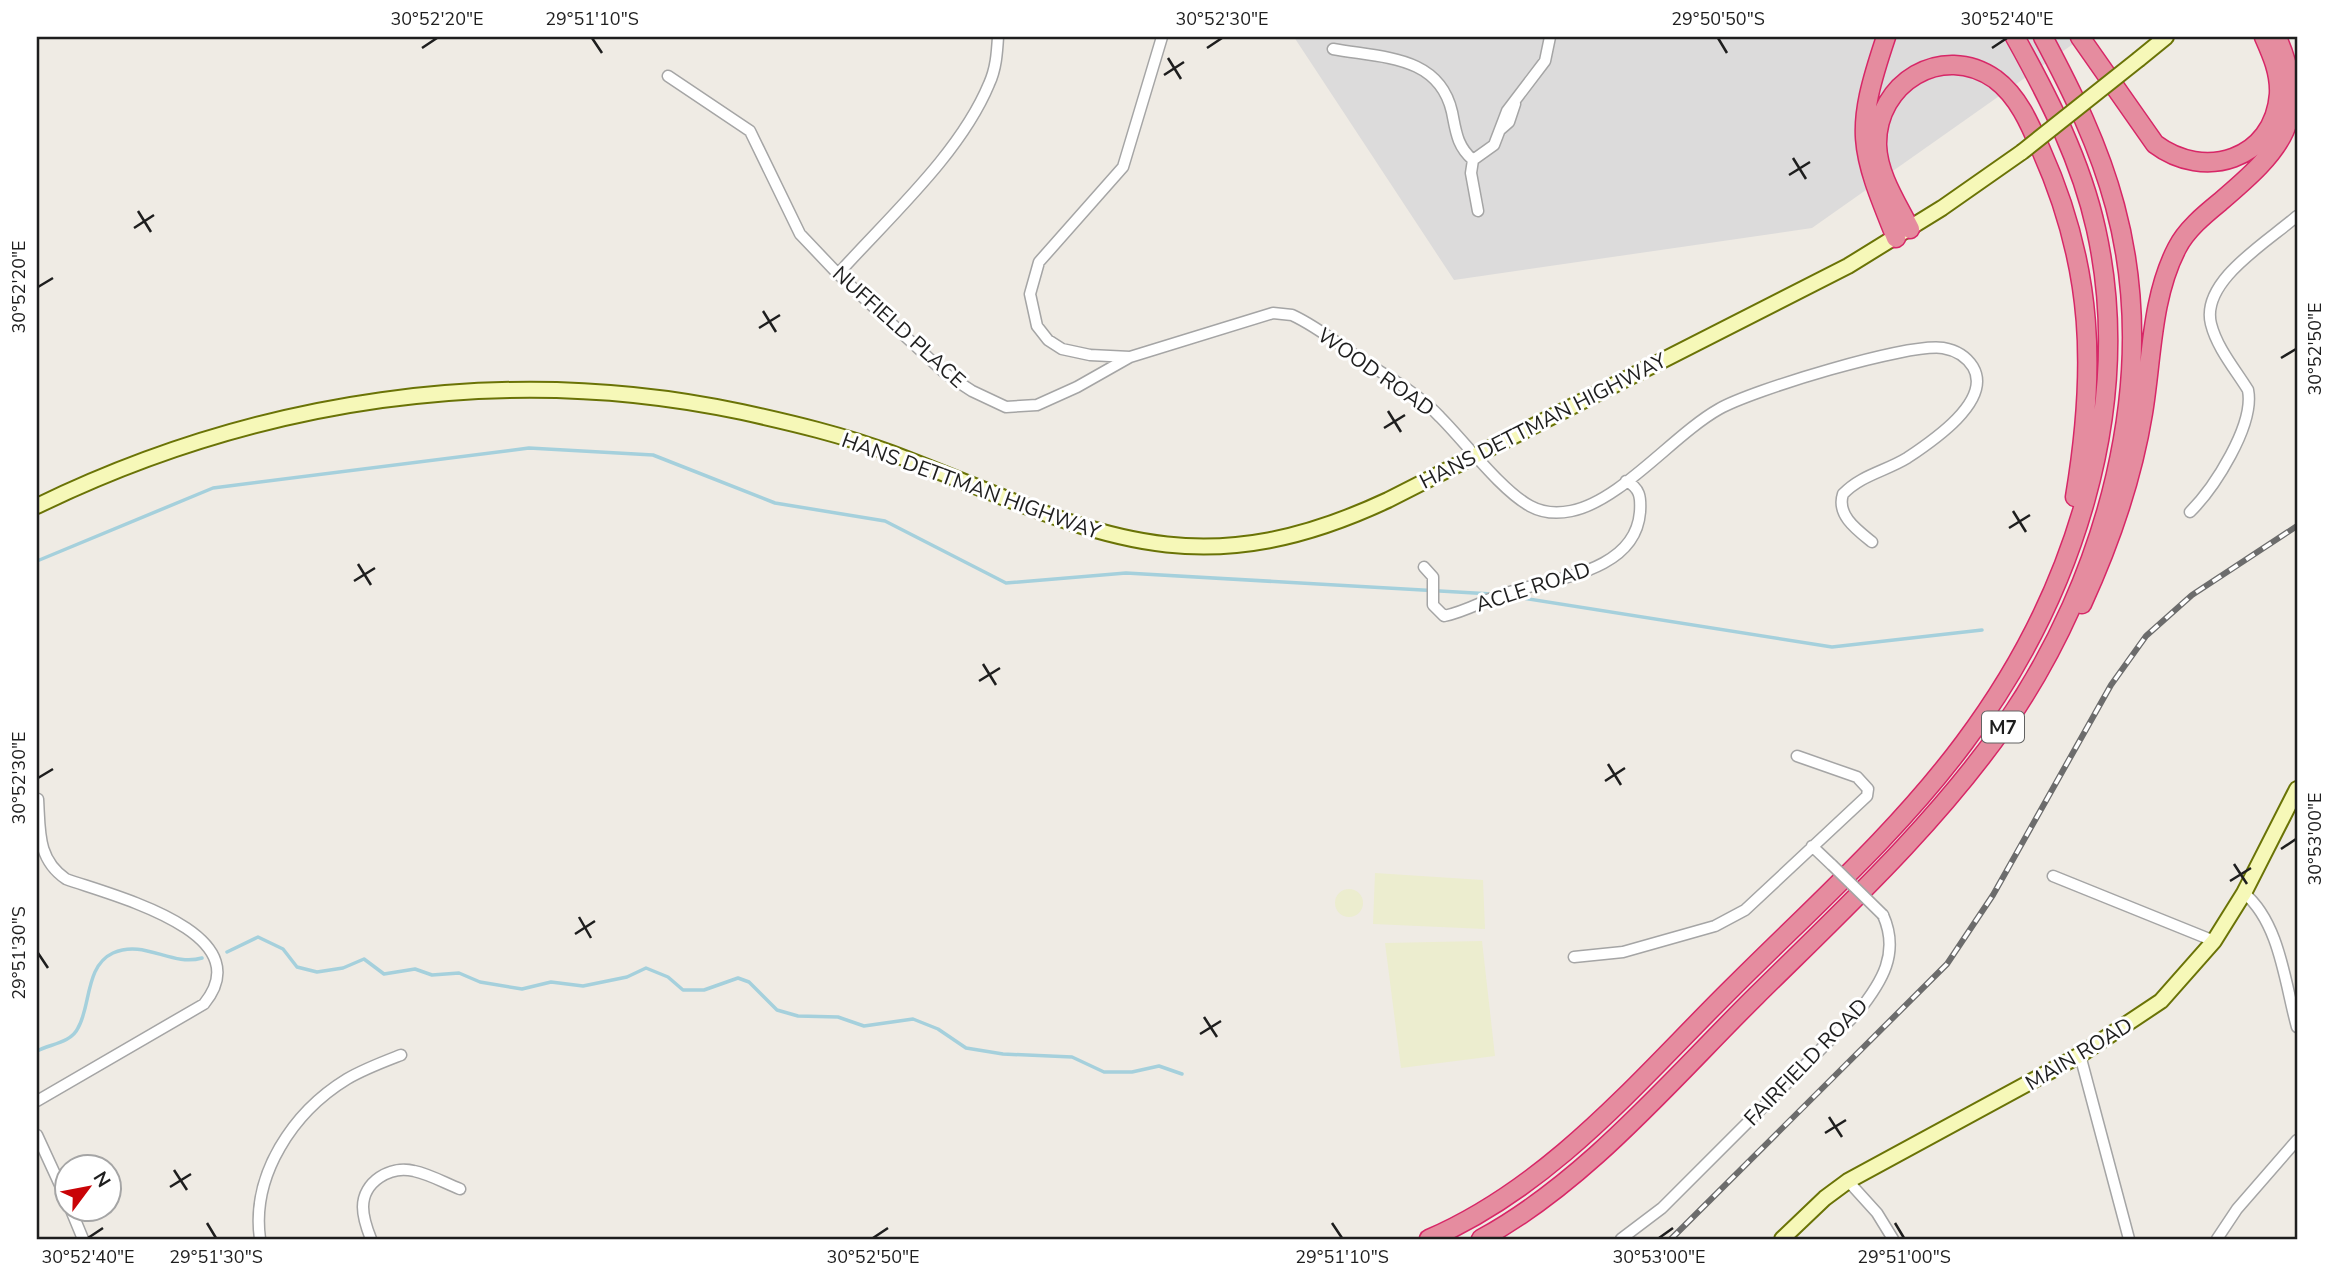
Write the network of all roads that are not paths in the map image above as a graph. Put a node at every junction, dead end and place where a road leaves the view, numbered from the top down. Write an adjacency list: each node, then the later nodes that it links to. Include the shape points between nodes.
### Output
1 (998, 37): 17 (street, via 989,86 960,134)
2 (1162, 37): 18 (street, WOOD ROAD, via 1123,167 1052,244 1039,262 1030,294 1037,326 1062,349)
3 (1550, 37): 13 (street, via 1545,61 1515,104 1510,122 1494,145)
4 (1886, 37): 16 (highway, via 1863,125 1864,153 1871,176)
5 (2015, 37): 25 (highway, M7, via 2051,103 2085,189 2101,254 2106,302 2107,375 2099,441 2088,493)
6 (2043, 37): 26 (highway, M7, via 2088,127 2115,208 2132,333 2123,437 2112,486 2075,594)
7 (2080, 37): 9 (highway, via 2155,144 2170,155 2207,163 2242,154 2271,123 2278,79)
8 (2166, 37): 16 (street, HANS DETTMAN HIGHWAY, bridge, via 2022,152)
9 (2264, 37)
10 (2277, 37): 26 (highway, via 2291,81 2291,118 2285,134 2272,155 2206,213 2177,247 2160,295 2136,450 2111,537 2071,628)
11 (1333, 49): 13 (street, via 1415,65 1433,75 1443,88 1462,151)
12 (668, 76): 17 (street, NUFFIELD PLACE, via 750,131 794,226)
13 (1473, 160): 14 (street)
14 (1478, 211)
15 (2297, 216): 22 (street, via 2232,271 2211,304 2212,327 2250,401 2244,425 2217,480)
16 (1903, 233): 19 (street, HANS DETTMAN HIGHWAY, via 1820,281); 25 (highway, via 1877,148 1878,124 1886,104 1899,85 1933,67 1955,65 1982,71 2010,93 2030,124 2060,196 2084,297 2090,381 2086,433)
17 (838, 274): 18 (street, NUFFIELD PLACE, via 946,374 1006,407 1049,400)
18 (1130, 357): 19 (street, WOOD ROAD, via 1216,328 1283,312 1402,386)
19 (1478, 455): 20 (street, WOOD ROAD, via 1519,499 1546,512 1587,506); 21 (street, HANS DETTMAN HIGHWAY, via 1311,531 1253,544 1178,547 1091,531 888,452 755,415 640,396 505,389 433,393 333,407 235,429 132,464)
20 (1626, 481): 23 (street, WOOD ROAD, via 1704,418 1760,392 1906,351 1940,348 1964,357 1977,380 1969,407 1909,457 1858,481 1843,494 1849,521); 24 (street, ACLE ROAD, via 1638,491 1639,517 1631,534 1615,555 1567,578 1500,595 1444,616 1433,605 1433,577)
21 (37, 506)
22 (2190, 512)
23 (1872, 542)
24 (1424, 568)
25 (2056, 586): 46 (highway, M7, via 1998,696 1928,789 1886,834 1576,1143 1489,1210)
26 (2029, 685): 47 (highway, M7, via 2005,724 1938,810 1812,940 1577,1171 1517,1218)
27 (1797, 756): 30 (street, via 1857,777 1868,789 1861,804)
28 (2297, 789): 32 (street, MAIN ROAD)
29 (38, 799): 38 (street, via 43,855 56,873 185,926 205,941 216,966 209,997 195,1010)
30 (1812, 846): 34 (street, via 1745,910 1715,926 1623,952); 48 (street, FAIRFIELD ROAD, bridge, via 1882,915 1890,935 1884,976 1858,1012 1662,1208)
31 (2053, 876): 33 (street)
32 (2244, 893): 33 (street, MAIN ROAD); 35 (street, via 2260,907 2270,928)
33 (2214, 941): 37 (street, MAIN ROAD, via 2161,1001)
34 (1574, 957)
35 (2297, 1027)
36 (401, 1055): 44 (street, via 347,1079 307,1111 292,1130 262,1184)
37 (2080, 1055): 42 (street, MAIN ROAD); 51 (street)
38 (37, 1101)
39 (37, 1135): 41 (street)
40 (2297, 1140): 52 (street)
41 (52, 1168)
42 (1849, 1181): 49 (street, MAIN ROAD); 50 (street)
43 (460, 1189): 45 (street, via 412,1170 386,1173 365,1196)
44 (260, 1239)
45 (371, 1239)
46 (1429, 1239)
47 (1481, 1239)
48 (1621, 1239)
49 (1783, 1239)
50 (1893, 1239)
51 (2129, 1239)
52 (2217, 1239)

